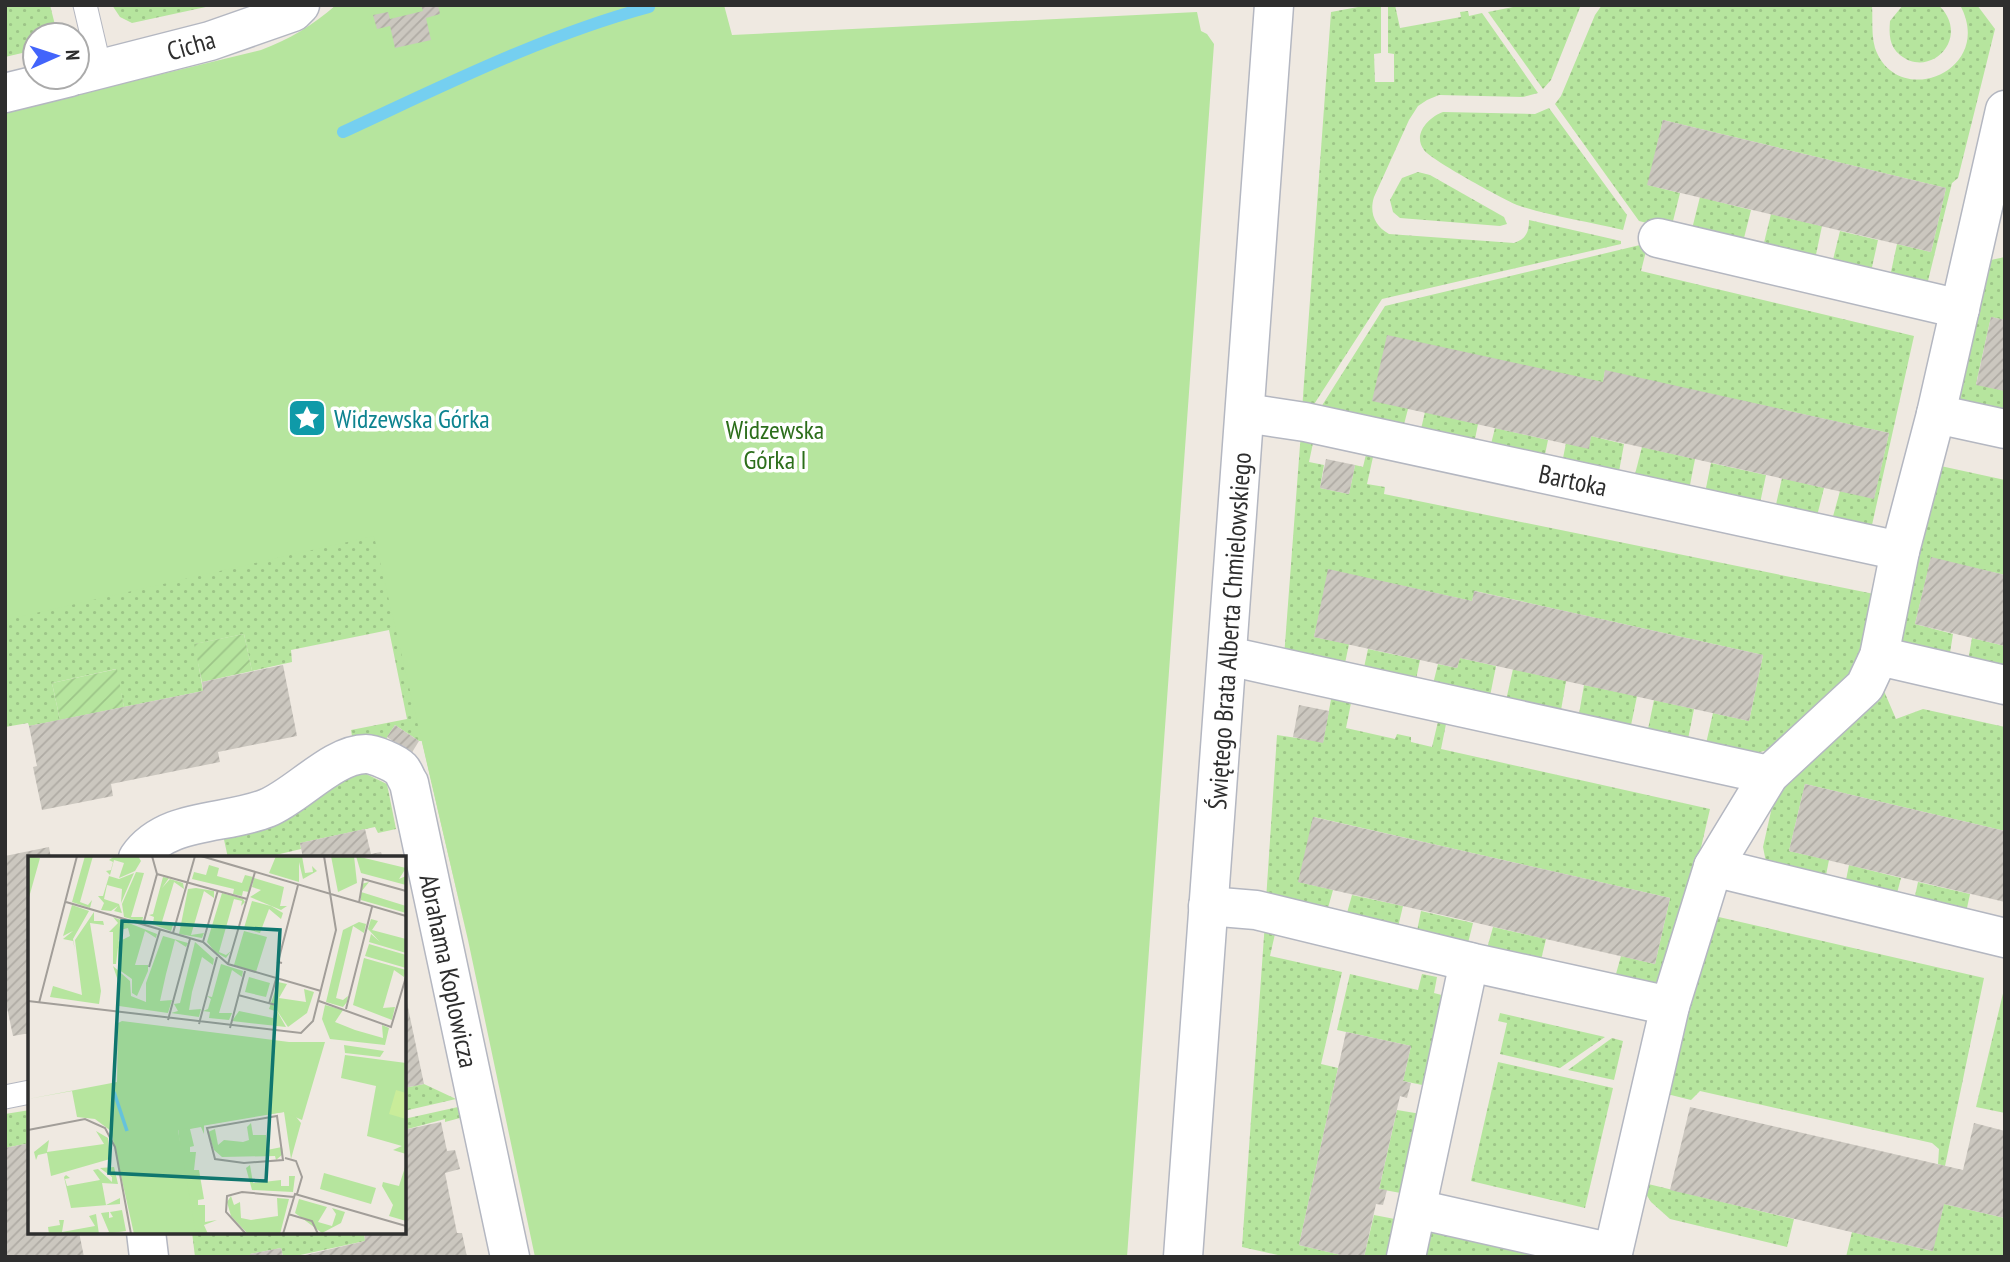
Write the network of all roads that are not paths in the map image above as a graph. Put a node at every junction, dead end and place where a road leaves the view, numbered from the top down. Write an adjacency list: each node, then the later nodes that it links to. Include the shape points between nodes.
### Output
1 (300, 5): 3 (street, Cicha, via 293,12 210,41)
2 (1274, 5): 8 (street, Świętego Brata Alberta Chmielowskiego)
3 (91, 72)
4 (2005, 110): 5 (street)
5 (1998, 172): 7 (street)
6 (1658, 238): 7 (street)
7 (1960, 309): 9 (street)
8 (1245, 413): 11 (street, Bartoka, via 1305,422); 12 (street, Świętego Brata Alberta Chmielowskiego)
9 (1936, 414): 10 (street); 11 (street)
10 (2005, 429)
11 (1900, 551): 13 (street)
12 (1228, 656): 15 (street); 18 (street, Świętego Brata Alberta Chmielowskiego)
13 (1879, 656): 14 (street); 15 (street, via 1865,686)
14 (2005, 685)
15 (1769, 775): 17 (street)
16 (140, 856): 28 (street, Abrahama Koplowicza, via 173,831 277,804 351,757 368,754 400,768 412,796)
17 (1713, 867): 19 (street); 21 (street)
18 (1208, 906): 20 (street, via 1256,910); 29 (street, Świętego Brata Alberta Chmielowskiego)
19 (2005, 938)
20 (1469, 962): 21 (street); 24 (street)
21 (1670, 1006): 26 (street)
22 (28, 1092): 23 (lane)
23 (5, 1097)
24 (1417, 1209): 26 (street); 30 (street)
25 (146, 1234): 27 (street)
26 (1612, 1255)
27 (149, 1257)
28 (510, 1257)
29 (1183, 1257)
30 (1406, 1257)

